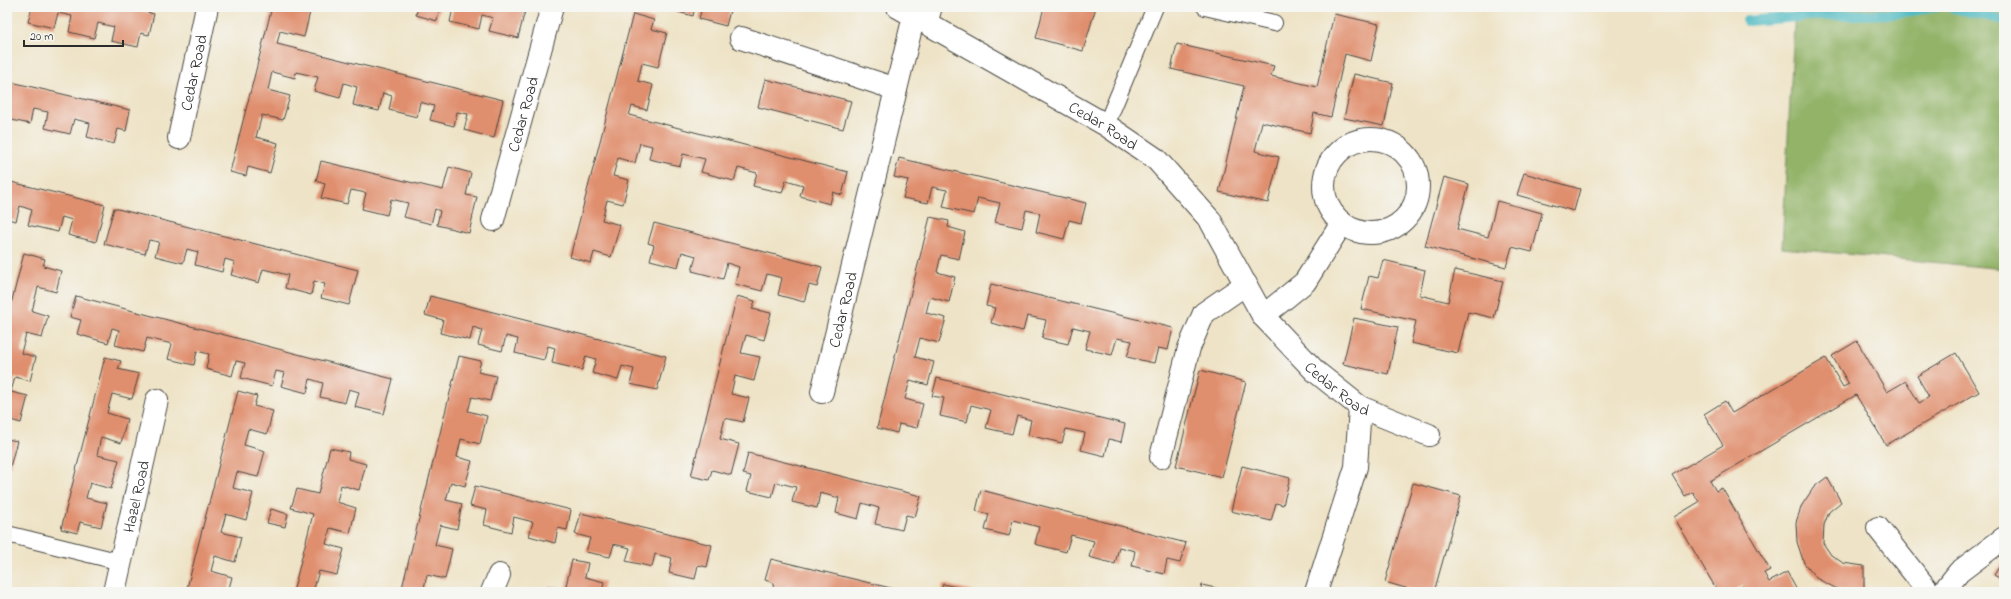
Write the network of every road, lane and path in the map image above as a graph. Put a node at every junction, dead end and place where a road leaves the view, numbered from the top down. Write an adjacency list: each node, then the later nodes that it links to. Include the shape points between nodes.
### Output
1 (207, 7): 10 (street, Cedar Road)
2 (552, 7): 11 (street, Cedar Road)
3 (1155, 7): 9 (lane)
4 (1205, 7): 6 (lane)
5 (919, 14): 8 (street, Cedar Road); 9 (street, Cedar Road)
6 (1274, 22)
7 (741, 38): 8 (street)
8 (896, 89): 15 (street, Cedar Road)
9 (1106, 125): 13 (street, Cedar Road, via 1156,158 1210,220)
10 (179, 138)
11 (493, 220)
12 (1342, 223): 12 (street, via 1331,211 1325,196 1324,180 1328,164 1338,151 1351,142 1367,138 1383,139 1398,146 1410,157 1417,171 1419,186 1416,201 1409,214 1399,224 1385,231 1370,233 1355,230); 14 (street, via 1305,282)
13 (1246, 284): 14 (street, Cedar Road); 19 (street, via 1204,314 1189,348)
14 (1263, 316): 17 (street, Cedar Road, via 1315,371)
15 (822, 392)
16 (157, 400): 23 (street, Hazel Road)
17 (1360, 408): 18 (street, Cedar Road); 25 (street, via 1356,467)
18 (1429, 434)
19 (1161, 457)
20 (1878, 528): 26 (street)
21 (7, 534): 23 (lane)
22 (2004, 538): 27 (street, via 1959,572)
23 (121, 562): 24 (street, Hazel Road)
24 (114, 592)
25 (1316, 592)
26 (1928, 592)
27 (1943, 592)

